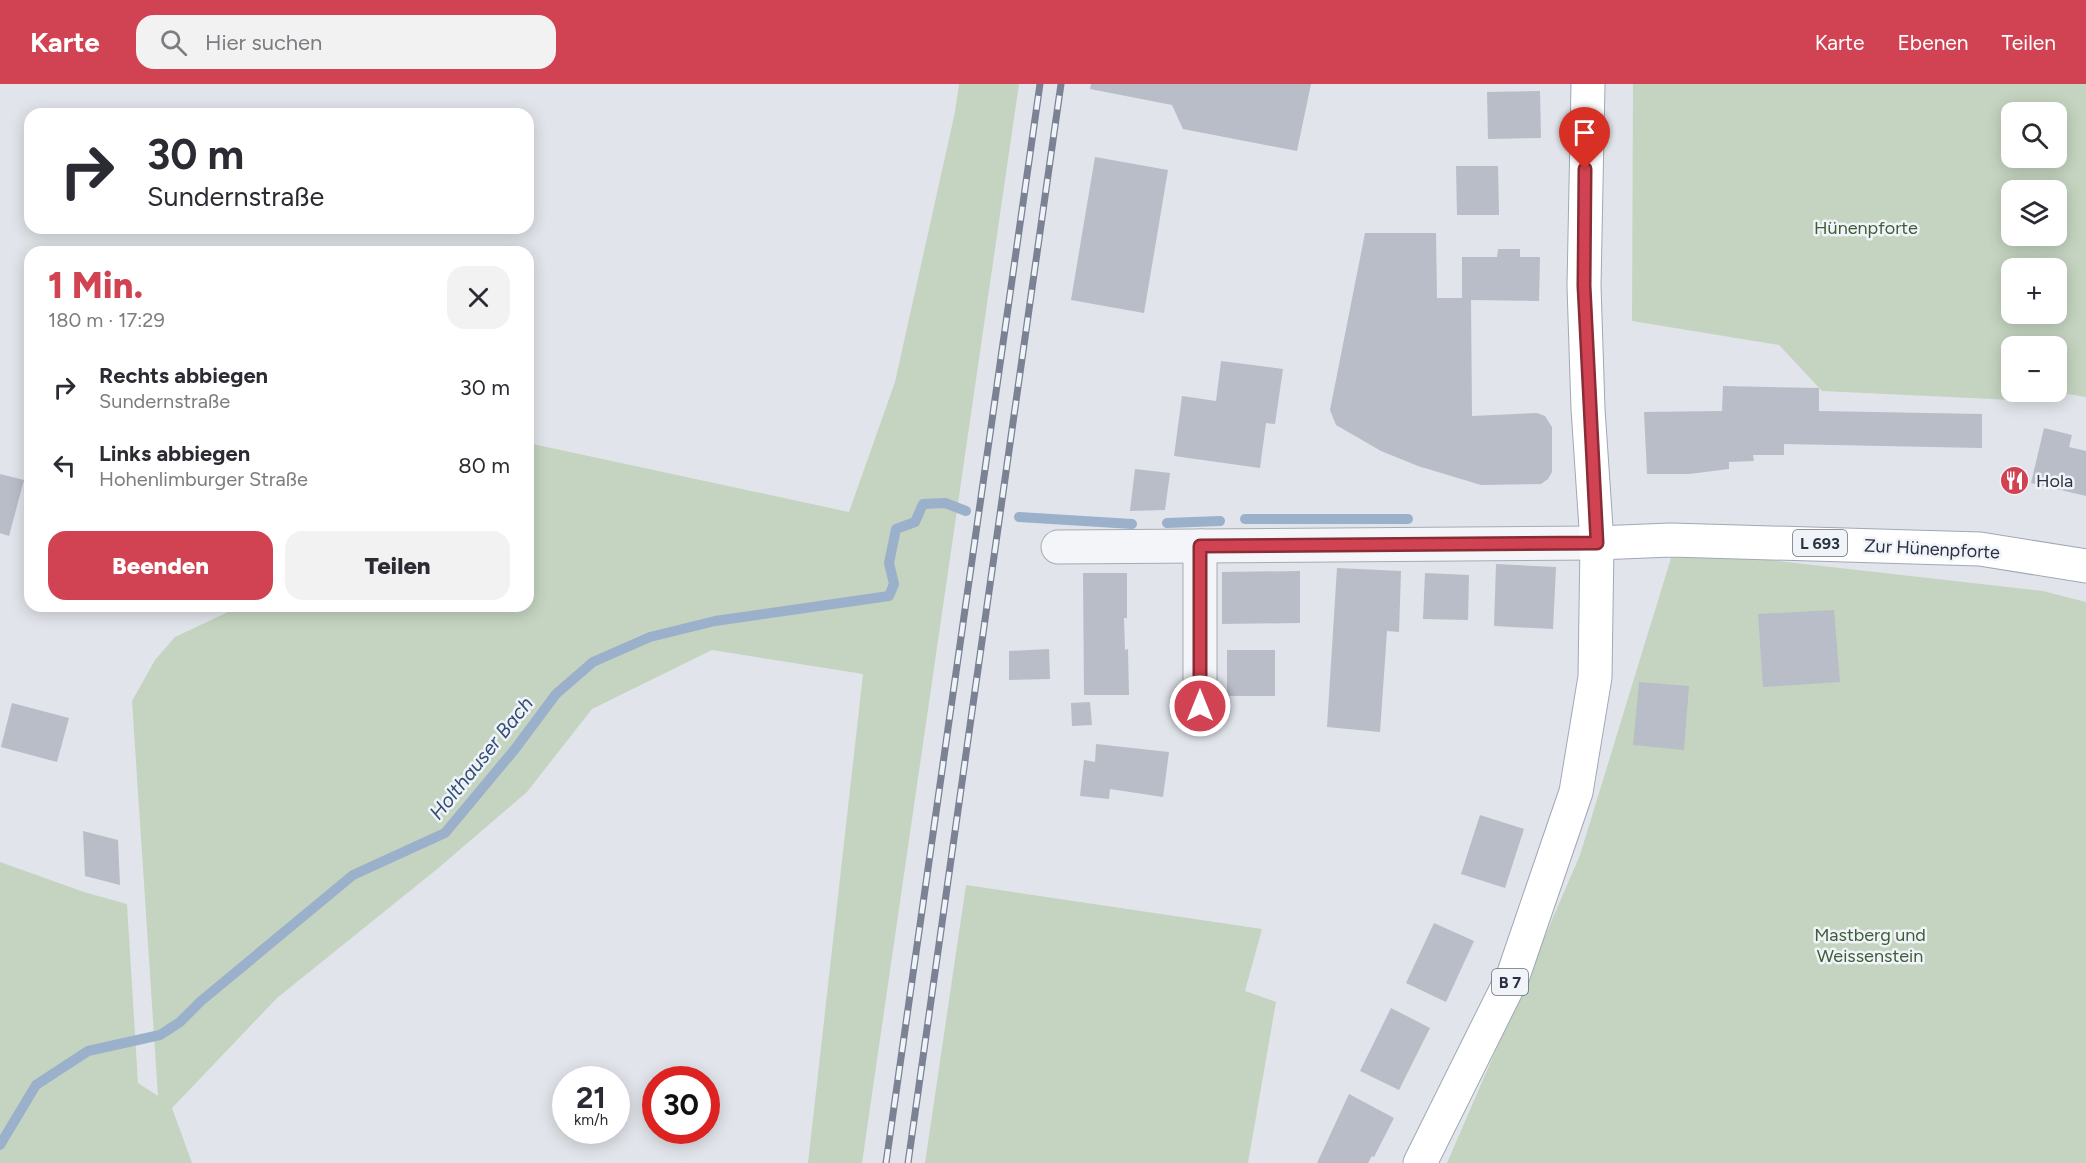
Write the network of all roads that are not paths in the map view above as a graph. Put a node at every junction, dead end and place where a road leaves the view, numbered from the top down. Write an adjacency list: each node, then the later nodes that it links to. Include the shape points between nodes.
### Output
1 (1588, 84): 2 (main road, B 7, via 1584,286)
2 (1597, 543): 3 (street); 5 (main road, Zur Hünenpforte / L 693, via 1671,540 1980,549); 7 (main road, B 7, via 1595,677 1576,792 1513,976)
3 (1200, 546): 4 (street); 6 (street)
4 (1058, 547)
5 (2086, 566)
6 (1200, 706)
7 (1420, 1163)

